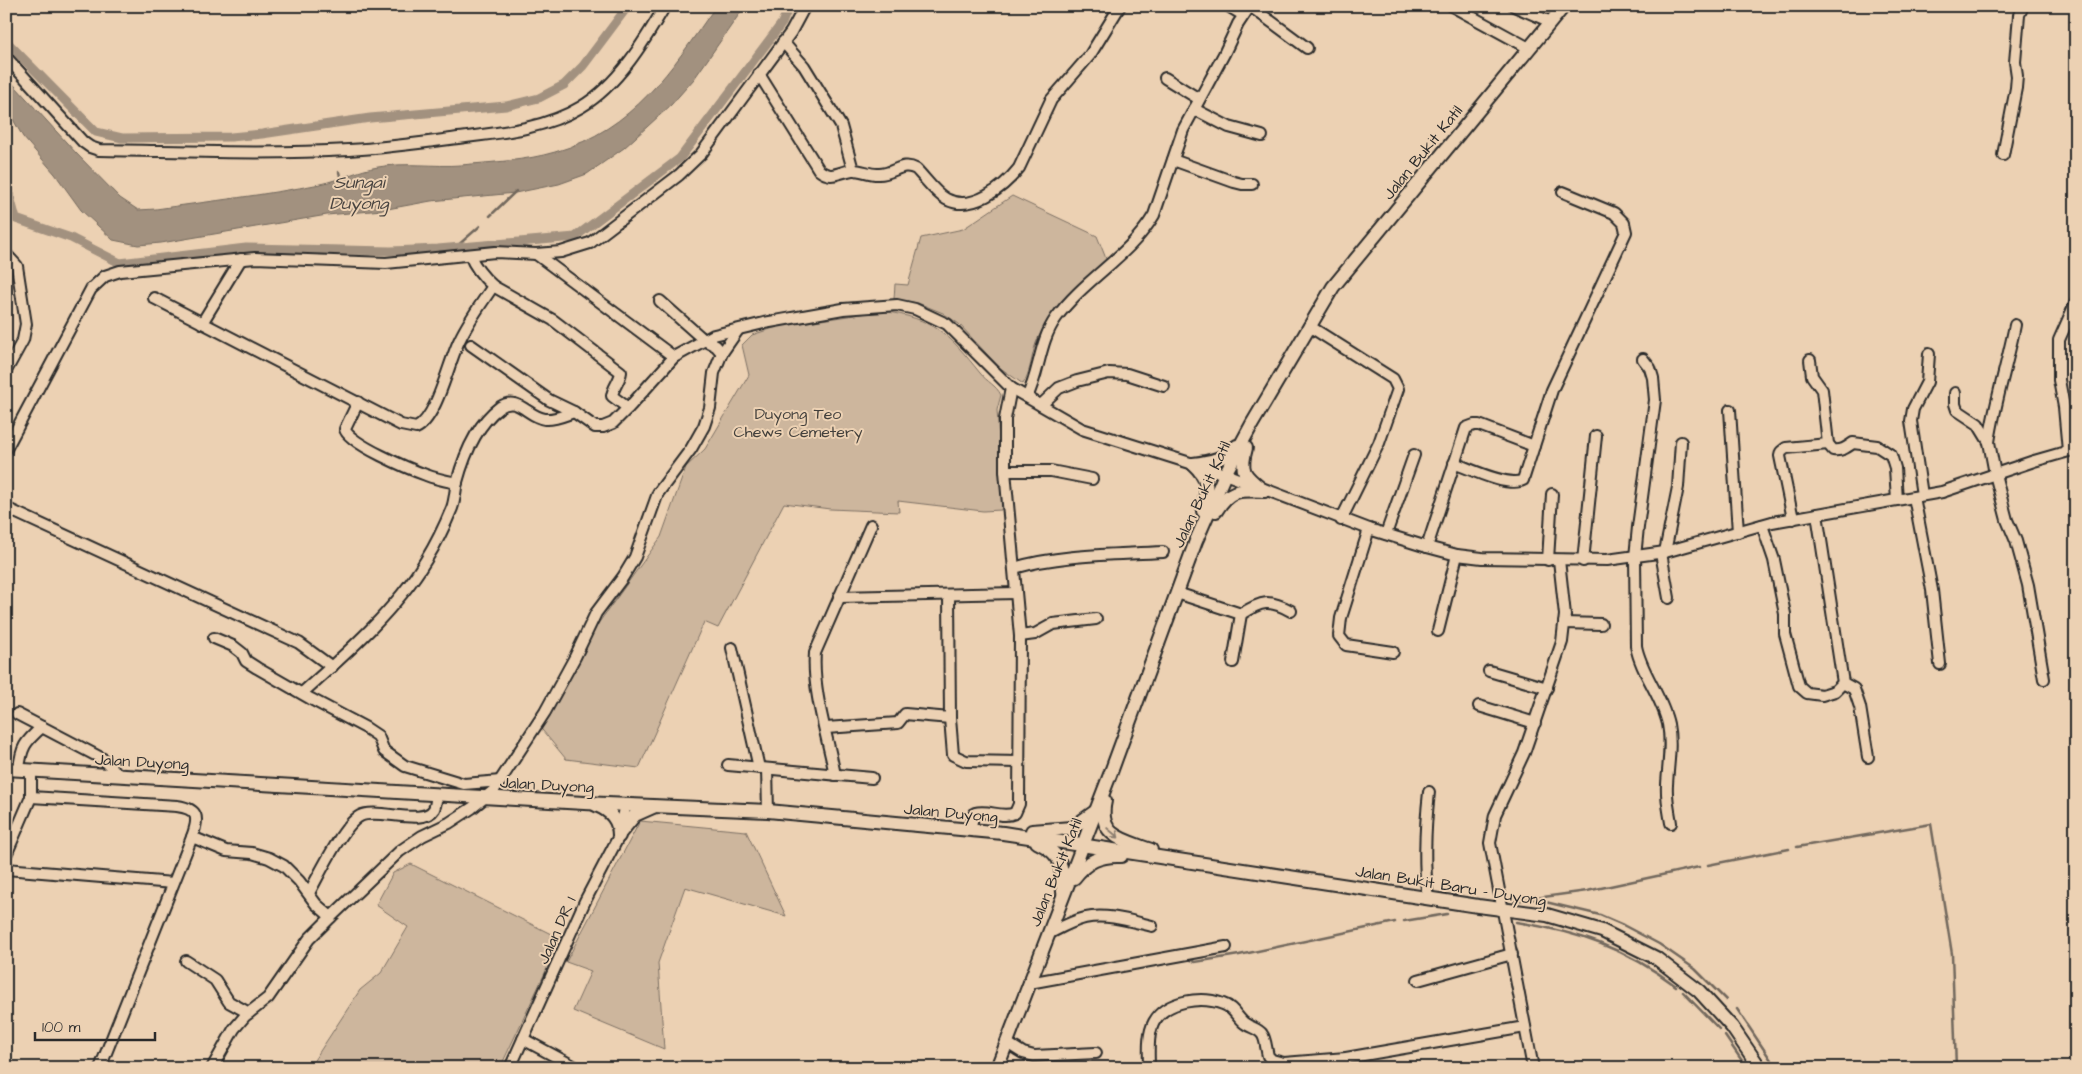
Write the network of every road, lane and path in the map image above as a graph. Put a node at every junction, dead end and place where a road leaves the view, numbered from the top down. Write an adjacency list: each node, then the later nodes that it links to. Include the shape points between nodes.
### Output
1 (665, 6): 15 (street, via 619,74 596,97 564,116 492,134 384,148 284,152 99,150 83,142)
2 (805, 6): 12 (street)
3 (1120, 6): 23 (street, via 1090,55 1050,100 1019,168 1003,187 976,200 955,202 945,199 910,166 879,174)
4 (1228, 6): 10 (street)
5 (1250, 6): 10 (street); 13 (street)
6 (1452, 6): 14 (street)
7 (1514, 6): 11 (street)
8 (1564, 6): 11 (main road, Jalan Bukit Katil)
9 (2023, 6): 21 (street, via 2019,15 2016,88)
10 (1243, 15): 18 (street)
11 (1551, 22): 14 (main road, Jalan Bukit Katil)
12 (783, 42): 16 (street); 23 (street, via 804,66 840,126)
13 (1307, 48)
14 (1529, 48): 36 (main road, Jalan Bukit Katil, via 1333,287)
15 (6, 57)
16 (759, 74): 23 (street, via 819,170 829,176); 27 (street, via 701,154 679,175 590,243 560,252)
17 (1165, 78): 18 (street)
18 (1199, 99): 19 (street)
19 (1194, 109): 20 (street, via 1229,127); 22 (street)
20 (1262, 136)
21 (2003, 155)
22 (1173, 160): 24 (street, via 1234,182); 49 (street, via 1147,228 1075,295 1056,319 1043,343)
23 (853, 170)
24 (1252, 184)
25 (1562, 192): 61 (street, via 1614,213 1624,222 1626,232 1552,390)
26 (6, 254): 45 (street, via 17,266 26,324 23,340)
27 (536, 254): 28 (street, via 495,252); 42 (street)
28 (470, 255): 29 (street, via 386,263); 30 (street)
29 (241, 259): 34 (street); 62 (street, via 120,271 98,281)
30 (493, 286): 50 (street, via 461,336 440,394 421,426 407,428); 52 (street, via 553,320 621,372 612,396)
31 (154, 298): 34 (street)
32 (660, 301): 38 (street)
33 (2076, 302): 63 (street, via 2059,340 2059,380)
34 (202, 323): 50 (street)
35 (2015, 325): 59 (street, via 1996,398)
36 (1309, 326): 55 (main road, Jalan Bukit Katil); 79 (street, via 1393,379 1398,389 1379,443)
37 (738, 330): 38 (street); 40 (street); 47 (street, via 843,309 897,306 915,309 947,324)
38 (704, 340): 40 (street); 42 (street)
39 (471, 345): 54 (street, via 549,400)
40 (722, 353): 133 (street, via 713,379 710,408 704,426 658,493 635,557 596,613 545,712)
41 (1929, 354): 74 (street, via 1927,382 1913,409 1911,422)
42 (674, 357): 52 (street)
43 (1643, 359): 90 (street, via 1653,378 1655,400)
44 (1810, 360): 60 (street, via 1812,376 1822,390)
45 (6, 371)
46 (1164, 386): 51 (street, via 1127,374 1109,373 1059,388)
47 (1011, 388): 49 (street); 67 (street, via 1005,419)
48 (1955, 393): 59 (street, via 1957,410 1978,424)
49 (1027, 397): 51 (street)
50 (358, 402): 71 (street, via 345,429 348,435 372,451 427,475)
51 (1041, 405): 65 (street, via 1082,429)
52 (628, 408): 54 (street, via 613,423 603,427 595,427)
53 (1730, 410): 83 (street)
54 (574, 412): 71 (street, via 544,419 522,406 506,404 471,442)
55 (1252, 424): 57 (main road, Jalan Bukit Katil); 72 (main road, via 1242,462 1243,472)
56 (1596, 436): 93 (street)
57 (1244, 440): 65 (main road, via 1228,455 1213,462); 68 (main road, Jalan Bukit Katil)
58 (1682, 442): 88 (street, via 1678,487)
59 (1989, 442): 69 (street)
60 (1828, 444): 75 (street, via 1833,450 1842,451 1853,444 1877,446 1891,455); 78 (street, via 1786,448 1781,452)
61 (1534, 446): 66 (street, via 1525,476 1518,482 1504,481); 66 (street, via 1474,424 1464,432)
62 (6, 449)
63 (2072, 450): 69 (street)
64 (1414, 455): 84 (street)
65 (1193, 464): 68 (street); 85 (main road, via 1202,472 1208,492)
66 (1454, 464): 86 (street)
67 (1005, 471): 70 (street, via 1050,471); 94 (street)
68 (1226, 474): 72 (street); 85 (main road, Jalan Bukit Katil)
69 (1995, 474): 74 (street, via 1942,492); 114 (street, via 2028,585)
70 (1092, 479)
71 (457, 483): 112 (street, via 452,508 417,575 384,616)
72 (1264, 491): 79 (street); 85 (main road, via 1241,490 1224,498)
73 (1552, 494): 91 (street)
74 (1918, 496): 75 (street); 111 (street)
75 (1897, 500): 77 (street)
76 (6, 508): 112 (street, via 299,643)
77 (1817, 514): 78 (street); 115 (street)
78 (1793, 519): 81 (street)
79 (1341, 520): 82 (street)
80 (871, 525): 98 (street)
81 (1762, 525): 83 (street); 115 (street, via 1774,560 1785,614 1785,634 1799,686 1807,693 1822,695 1835,691)
82 (1369, 529): 84 (street); 109 (street, via 1341,618 1339,636 1346,645)
83 (1738, 532): 88 (street)
84 (1386, 534): 86 (street)
85 (1196, 540): 96 (main road, Jalan Bukit Katil)
86 (1427, 547): 89 (street)
87 (1163, 552): 94 (street, via 1083,556)
88 (1663, 553): 90 (street); 99 (street)
89 (1457, 555): 91 (street); 105 (street)
90 (1635, 557): 93 (street); 143 (street, via 1636,646 1668,722 1667,798)
91 (1548, 560): 92 (street)
92 (1560, 560): 93 (street); 103 (street)
93 (1583, 560)
94 (1014, 568): 95 (street)
95 (1016, 593): 97 (street); 106 (street)
96 (1177, 593): 101 (street); 129 (main road, Jalan Bukit Katil)
97 (949, 595): 98 (street); 120 (street)
98 (839, 597): 123 (street, via 815,653 818,695)
99 (1668, 598)
100 (1291, 611): 101 (street, via 1267,602 1256,604)
101 (1241, 614): 110 (street)
102 (1096, 620): 106 (street, via 1054,624 1035,634)
103 (1564, 623): 104 (street); 116 (street, via 1562,642)
104 (1601, 624)
105 (1438, 631)
106 (1020, 636): 125 (street)
107 (214, 638): 117 (street, via 233,646 246,661)
108 (732, 648): 127 (street)
109 (1393, 652)
110 (1233, 662)
111 (1940, 664)
112 (332, 667): 117 (street)
113 (1489, 671): 116 (street)
114 (2044, 679)
115 (1843, 682): 124 (street, via 1854,688)
116 (1547, 688): 121 (street)
117 (302, 693): 133 (street, via 378,736 384,751 405,766 464,784)
118 (1479, 706): 121 (street)
119 (17, 714): 122 (street)
120 (950, 718): 123 (street, via 905,714 898,723); 125 (street, via 951,750 958,759)
121 (1535, 723): 157 (street, via 1495,815 1492,830 1492,856)
122 (42, 727): 128 (street, via 26,742 20,754); 131 (street, via 103,759)
123 (826, 728): 130 (street)
124 (1868, 758)
125 (1019, 762): 144 (street, via 1019,804 1014,813 1009,816 985,812 975,814)
126 (728, 765): 127 (street)
127 (763, 768): 130 (street); 141 (street)
128 (19, 770): 131 (main road, Jalan Duyong); 136 (street)
129 (1112, 772): 142 (main road, Jalan Bukit Katil); 151 (main road, one-way to 151, via 1103,811 1105,825 1110,832 1117,838)
130 (836, 775): 132 (street)
131 (120, 776): 135 (main road, Jalan Duyong)
132 (872, 778)
133 (500, 781): 137 (street)
134 (1429, 792): 156 (street, via 1424,843)
135 (437, 794): 137 (main road, Jalan Duyong); 154 (street, via 434,810 427,815 374,813 359,816 346,829)
136 (31, 796): 148 (street, via 185,807 196,814); 150 (street)
137 (487, 797): 138 (main road, Jalan Duyong); 158 (street, via 400,851)
138 (584, 803): 139 (main road, Jalan Duyong); 146 (main road, via 597,805 612,814)
139 (626, 804): 140 (main road, Jalan Duyong); 146 (street, Jalan DR 1)
140 (658, 806): 141 (main road, Jalan Duyong); 146 (main road, via 635,814)
141 (768, 811): 144 (main road, Jalan Duyong)
142 (1096, 811): 145 (main road, via 1072,828); 149 (main road, Jalan Bukit Katil)
143 (1671, 823)
144 (970, 830): 145 (main road, Jalan Duyong)
145 (1002, 833): 147 (main road, Jalan Duyong)
146 (620, 834): 168 (street, Jalan DR 1, via 585,901)
147 (1026, 836): 149 (main road, Jalan Duyong); 155 (main road, via 1051,849 1058,858)
148 (192, 837): 153 (street); 154 (street, via 226,851 269,858 284,866)
149 (1084, 845): 151 (main road, Jalan Bukit Baru - Duyong); 155 (main road, Jalan Bukit Katil)
150 (6, 855)
151 (1183, 861): 155 (main road, via 1099,857 1081,869); 156 (main road, Jalan Bukit Baru - Duyong)
152 (6, 869): 153 (street)
153 (173, 883): 172 (street)
154 (309, 893): 158 (street)
155 (1063, 894): 160 (main road, Jalan Bukit Katil)
156 (1428, 898): 157 (main road, Jalan Bukit Baru - Duyong)
157 (1503, 909): 162 (street); 179 (main road, Jalan Bukit Baru - Duyong, via 1548,915 1602,931 1656,958 1699,991 1732,1027)
158 (331, 917): 166 (street, via 310,939 268,998)
159 (1152, 926): 160 (street, via 1130,920 1094,917 1072,922)
160 (1048, 934): 165 (main road, Jalan Bukit Katil)
161 (1226, 947): 165 (street)
162 (1512, 954): 164 (street); 167 (street)
163 (186, 961): 166 (street, via 215,980 229,1002)
164 (1418, 980)
165 (1029, 983): 169 (main road, Jalan Bukit Katil)
166 (250, 1013): 173 (street, via 234,1029)
167 (1525, 1027): 171 (street); 178 (street)
168 (523, 1039): 174 (street, Jalan DR 1); 175 (street)
169 (1006, 1043): 170 (street, via 1034,1056); 176 (main road, Jalan Bukit Katil)
170 (1096, 1053)
171 (1344, 1063): 177 (street, via 1278,1062 1268,1056 1261,1032 1242,1021 1233,1010 1224,1004 1192,1001 1178,1003 1158,1016 1148,1045)
172 (100, 1068)
173 (212, 1068)
174 (510, 1068)
175 (577, 1068)
176 (997, 1068)
177 (1149, 1068)
178 (1533, 1068)
179 (1760, 1068)

